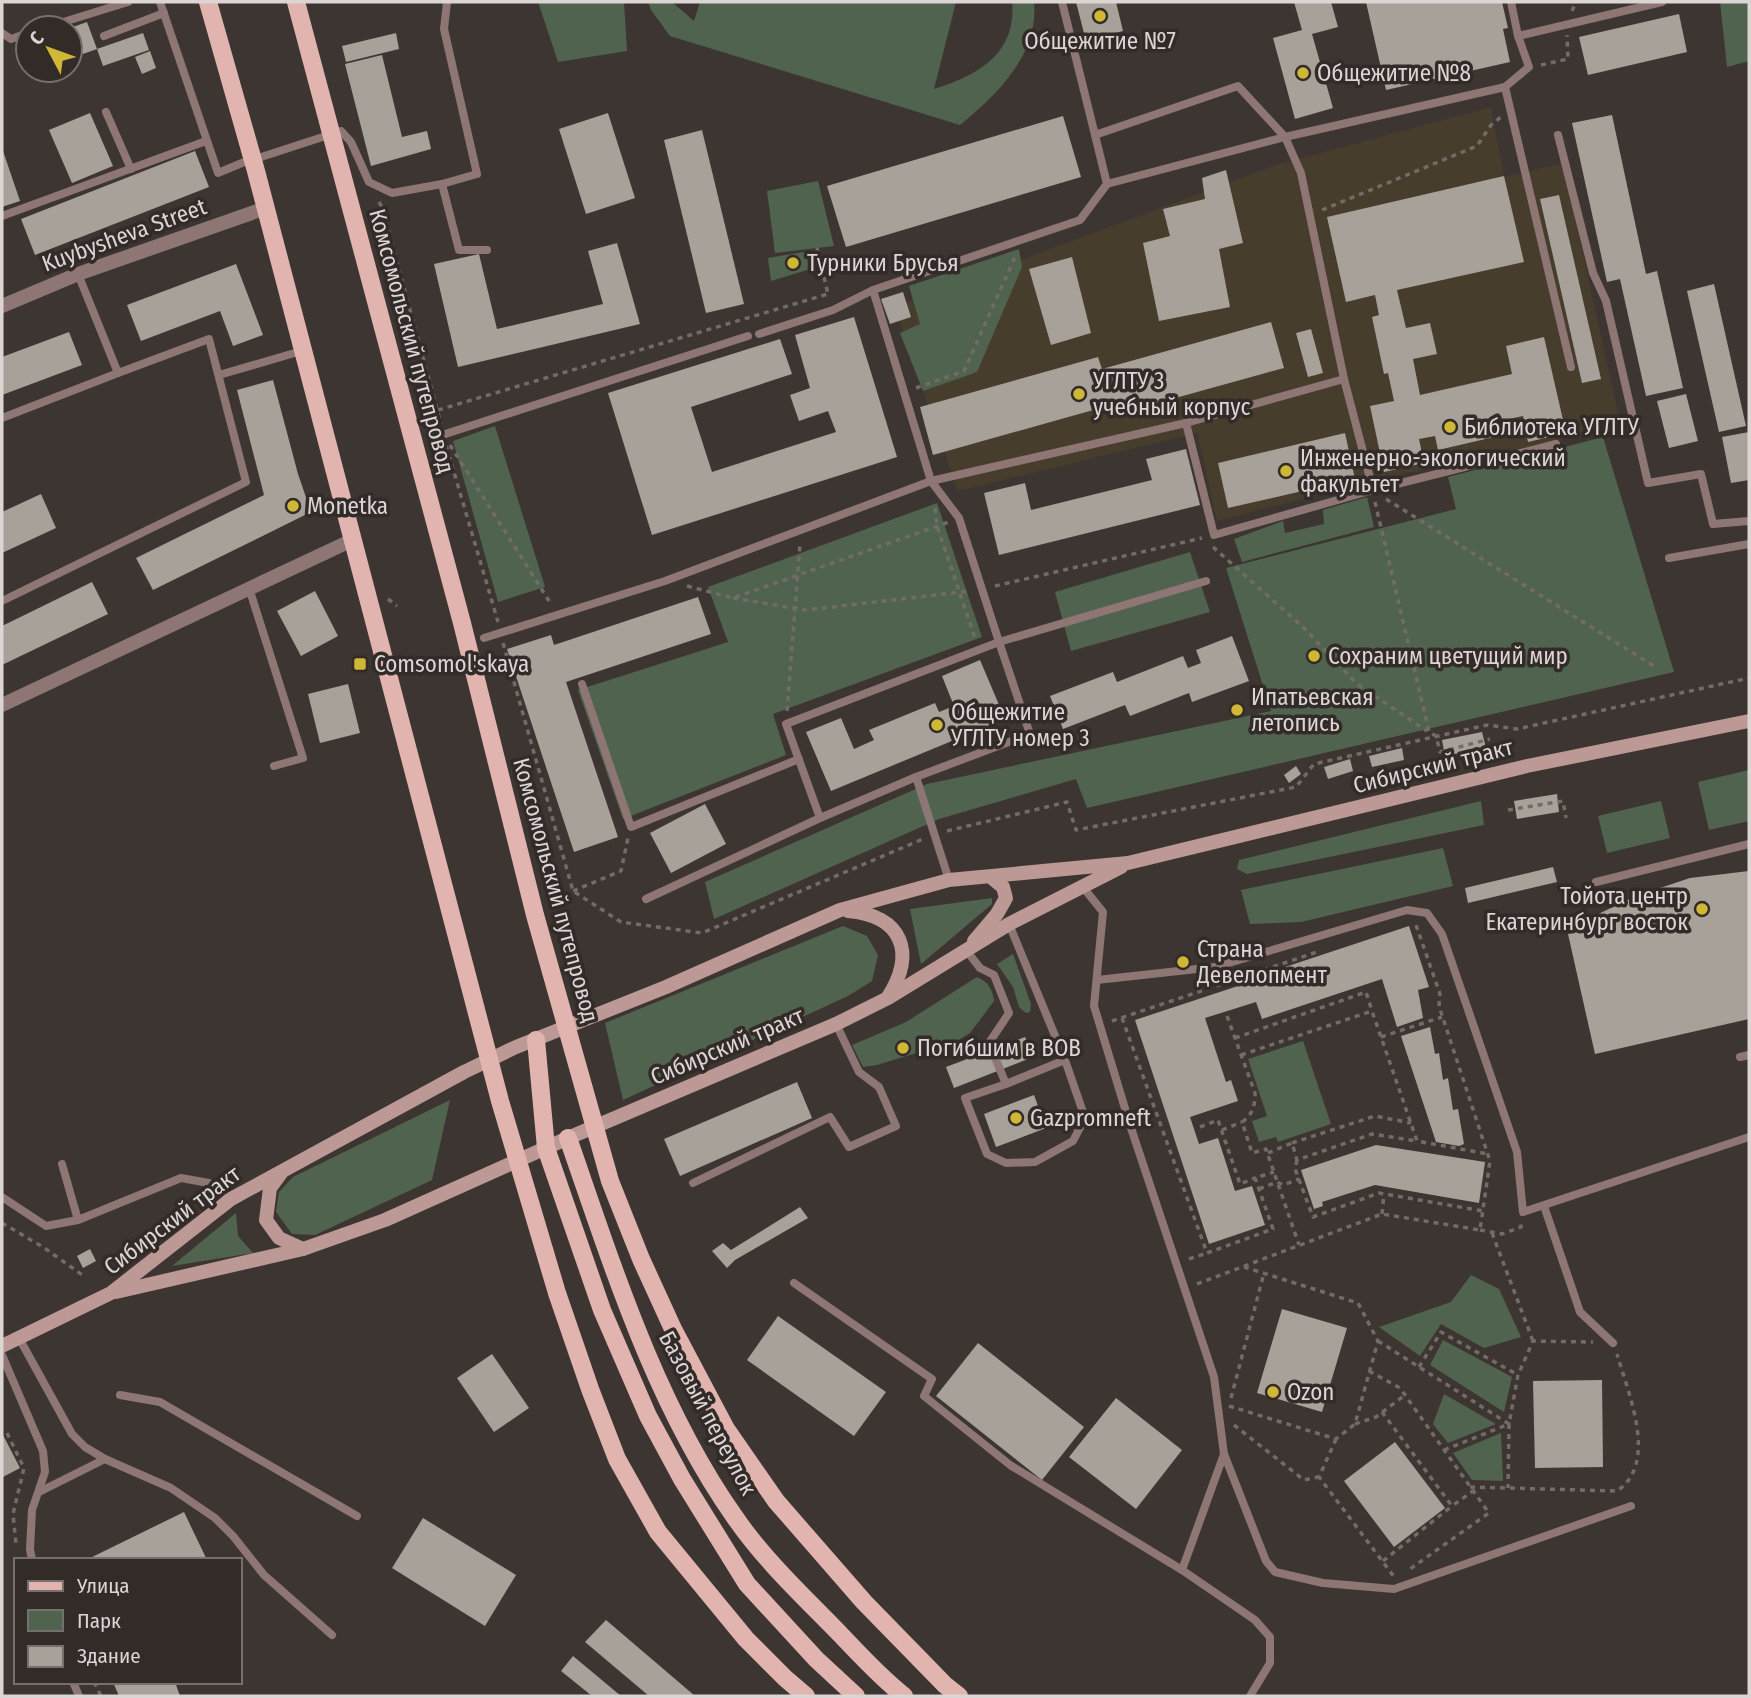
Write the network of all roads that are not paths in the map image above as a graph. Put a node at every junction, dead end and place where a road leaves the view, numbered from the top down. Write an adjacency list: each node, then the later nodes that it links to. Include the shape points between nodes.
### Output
1 (128, 2): 11 (lane)
2 (160, 2): 10 (lane)
3 (208, 2): 101 (main road, via 264,198 500,1101 556,1293 617,1459 658,1532 747,1639)
4 (296, 2): 104 (main road, Комсомольский путепровод, via 535,915 610,1181 673,1329 726,1429 776,1501 864,1602)
5 (447, 2): 22 (lane, via 443,29 477,174)
6 (1062, 2): 16 (lane)
7 (1511, 2): 13 (lane)
8 (1662, 2): 9 (lane)
9 (1640, 4): 13 (lane)
10 (164, 13): 12 (lane); 19 (lane)
11 (84, 16)
12 (104, 36)
13 (1518, 36): 14 (lane, via 1529,67)
14 (1505, 86): 18 (lane); 33 (lane)
15 (106, 112): 21 (lane)
16 (1095, 135): 18 (lane, via 1238,86); 23 (lane)
17 (1558, 135): 43 (lane, via 1592,273 1606,301 1648,483 1701,474 1713,524)
18 (1285, 137): 23 (lane); 36 (lane, via 1301,173)
19 (206, 141): 20 (lane, via 218,173); 21 (lane)
20 (249, 160): 22 (lane, via 341,131 369,182 392,192); 24 (lane)
21 (131, 169): 25 (lane)
22 (442, 184): 26 (lane, via 459,250)
23 (1107, 184): 28 (lane, via 1080,220)
24 (263, 209): 27 (street, Kuybysheva Street)
25 (2, 216)
26 (487, 250)
27 (78, 274): 29 (street, Kuybysheva Street); 34 (lane)
28 (873, 290): 30 (lane, via 833,310); 41 (lane)
29 (2, 306)
30 (759, 334)
31 (748, 336): 39 (lane)
32 (298, 352): 35 (lane)
33 (1571, 367)
34 (118, 373): 35 (lane, via 209,339); 37 (lane)
35 (219, 376): 49 (lane, via 246,482)
36 (1344, 379): 38 (lane); 42 (lane)
37 (2, 418)
38 (1186, 423): 41 (lane); 42 (lane, via 1214,535)
39 (433, 438)
40 (1556, 444): 42 (lane)
41 (931, 481): 50 (lane, via 665,580); 51 (lane, via 959,519)
42 (1373, 490)
43 (1749, 521)
44 (346, 543): 48 (street)
45 (1749, 544): 46 (lane)
46 (1669, 558)
47 (1206, 581): 51 (lane)
48 (249, 588): 53 (street); 56 (lane, via 303,758)
49 (2, 601)
50 (484, 638)
51 (999, 642): 55 (lane, via 786,724); 57 (lane, via 1030,734)
52 (582, 684): 55 (lane, via 631,827)
53 (2, 705)
54 (1749, 721): 60 (main road, Сибирский тракт, via 1527,766)
55 (799, 759): 58 (lane)
56 (274, 766)
57 (916, 777): 58 (lane); 62 (lane)
58 (820, 818): 65 (lane)
59 (1749, 844): 63 (lane)
60 (1128, 863): 61 (main road, Сибирский тракт); 64 (main road, Сибирский тракт)
61 (991, 877): 62 (main road, Сибирский тракт); 68 (main road, via 1003,887 1006,898)
62 (948, 880): 66 (main road, Сибирский тракт)
63 (1596, 882)
64 (1082, 886): 67 (main road, Сибирский тракт); 69 (lane, via 1103,912)
65 (646, 899)
66 (840, 911): 70 (main road, via 883,919 901,944 900,973); 72 (main road, Сибирский тракт)
67 (1009, 924): 68 (main road, Сибирский тракт); 73 (lane)
68 (966, 950): 70 (main road, Сибирский тракт); 74 (lane, via 979,968 994,975 1009,1013 989,1043)
69 (1097, 980): 83 (lane, via 1215,967 1407,910 1427,913 1442,934 1517,1152 1523,1212); 93 (lane, via 1094,1006 1214,1377)
70 (888, 998): 71 (main road, Сибирский тракт)
71 (836, 1024): 76 (main road, Сибирский тракт); 80 (lane, via 859,1072 879,1087 896,1126 849,1147 830,1117)
72 (536, 1040): 77 (main road); 79 (main road, Сибирский тракт, via 464,1072)
73 (1065, 1060): 74 (lane); 74 (lane, via 1085,1118 1073,1140 1035,1162 1006,1163 987,1154 978,1134 965,1098)
74 (1006, 1084)
75 (1749, 1136): 83 (lane)
76 (568, 1138): 77 (main road, Сибирский тракт); 103 (main road, Базовый переулок, via 640,1339 694,1450 733,1516 780,1575)
77 (546, 1148): 85 (main road, Сибирский тракт, via 385,1220); 102 (main road, via 602,1310 648,1416 682,1479 747,1584)
78 (62, 1164): 84 (lane)
79 (284, 1169): 82 (main road, Сибирский тракт); 85 (main road, via 270,1188 266,1220 279,1238)
80 (693, 1183)
81 (2, 1197): 84 (lane, via 46,1226)
82 (230, 1199): 84 (lane, via 209,1184 181,1178); 87 (main road, Сибирский тракт)
83 (1544, 1206): 89 (lane, via 1580,1312)
84 (78, 1220)
85 (303, 1250): 87 (main road, Сибирский тракт)
86 (794, 1283): 99 (lane, via 932,1379 924,1396 1010,1465)
87 (111, 1293): 88 (main road)
88 (19, 1338): 90 (main road); 94 (lane, via 72,1434)
89 (1613, 1343)
90 (2, 1346)
91 (2, 1355): 95 (lane, via 43,1451 45,1472)
92 (120, 1395): 97 (lane, via 160,1402)
93 (1224, 1454): 96 (lane, via 1266,1561 1275,1572 1323,1583 1394,1589); 99 (lane)
94 (105, 1459): 95 (lane); 100 (lane, via 171,1488 215,1518 264,1575)
95 (39, 1492): 98 (lane, via 32,1510)
96 (1631, 1506)
97 (357, 1516)
98 (32, 1558)
99 (1182, 1570): 105 (lane, via 1255,1620 1270,1637 1270,1662)
100 (332, 1635)
101 (806, 1696)
102 (856, 1696)
103 (904, 1696)
104 (959, 1696)
105 (1250, 1696)

